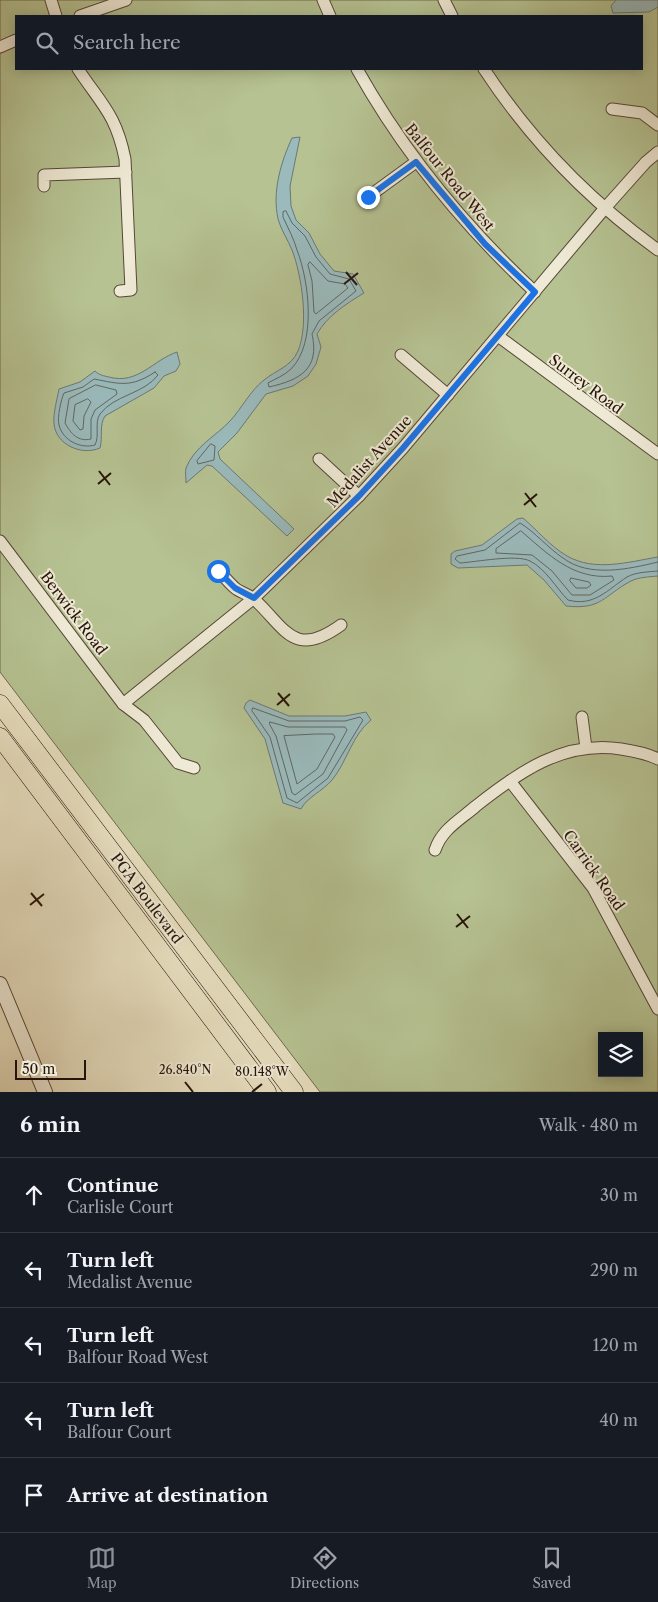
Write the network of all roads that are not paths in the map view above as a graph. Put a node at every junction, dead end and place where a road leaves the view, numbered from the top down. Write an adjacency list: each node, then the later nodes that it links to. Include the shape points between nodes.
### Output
1 (51, 0): 5 (street)
2 (126, 0): 6 (street)
3 (323, 0): 7 (street)
4 (444, 0): 8 (street)
5 (56, 15)
6 (83, 15)
7 (330, 15)
8 (452, 15)
9 (15, 40): 10 (street)
10 (0, 47)
11 (79, 70): 18 (street, via 116,126)
12 (358, 70): 17 (street, Balfour Road West)
13 (485, 70): 21 (street, via 536,137)
14 (612, 109): 15 (street, via 642,112)
15 (658, 125)
16 (658, 152): 21 (street, Medalist Avenue)
17 (416, 162): 20 (street); 24 (street, Balfour Road West, via 485,244)
18 (126, 172): 19 (street, via 44,175); 23 (street, via 131,290)
19 (44, 186)
20 (368, 197)
21 (605, 208): 22 (street); 24 (street, Medalist Avenue)
22 (658, 250)
23 (120, 291)
24 (535, 292): 25 (street, Medalist Avenue)
25 (498, 336): 27 (street, Medalist Avenue); 28 (street, Surrey Road)
26 (402, 355): 27 (street)
27 (448, 395): 30 (street, Medalist Avenue)
28 (658, 454)
29 (319, 459): 30 (street)
30 (359, 496): 33 (street, Medalist Avenue)
31 (0, 541): 36 (street, Berwick Road)
32 (218, 571): 33 (street, via 235,588)
33 (254, 598): 34 (street, via 282,631 294,638 316,639); 36 (street, Medalist Avenue)
34 (340, 625)
35 (0, 704): 48 (main road, PGA Boulevard)
36 (123, 704): 41 (street, Berwick Road, via 144,720 178,763)
37 (582, 717): 39 (street)
38 (0, 737): 47 (main road, PGA Boulevard)
39 (586, 748): 40 (street, via 630,750); 42 (street, via 537,763)
40 (658, 758)
41 (194, 768)
42 (510, 781): 43 (street, via 440,836); 45 (street, Carrick Road, via 593,888)
43 (435, 850)
44 (0, 984): 46 (street)
45 (658, 1009)
46 (44, 1092)
47 (267, 1092)
48 (294, 1092)

